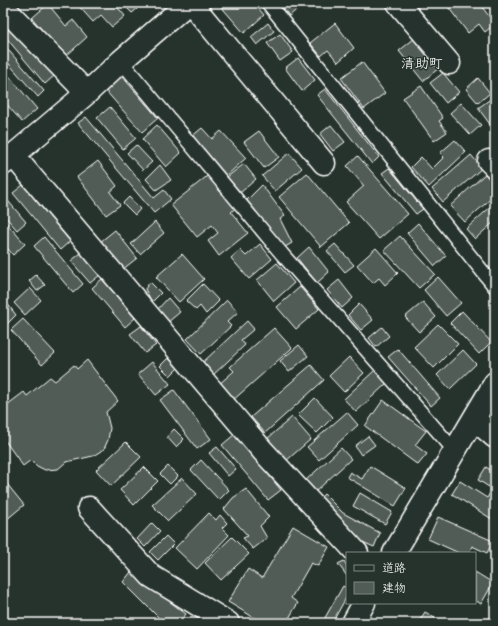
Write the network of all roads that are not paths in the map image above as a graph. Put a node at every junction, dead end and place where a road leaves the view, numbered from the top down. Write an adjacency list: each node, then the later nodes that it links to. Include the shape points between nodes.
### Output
1 (190, 3): 5 (street); 9 (street)
2 (268, 3): 10 (lane)
3 (398, 3): 6 (street)
4 (3, 7): 7 (street)
5 (121, 61): 7 (street); 14 (lane, via 282,254)
6 (449, 63)
7 (87, 93): 8 (street)
8 (8, 160): 16 (street, via 263,451)
9 (324, 163)
10 (495, 287)
11 (495, 383): 12 (street)
12 (474, 419): 13 (street); 14 (street)
13 (495, 437)
14 (455, 451): 17 (street)
15 (89, 508): 19 (street, via 151,576)
16 (356, 552)
17 (395, 552)
18 (363, 604): 20 (street)
19 (228, 623)
20 (353, 623)

